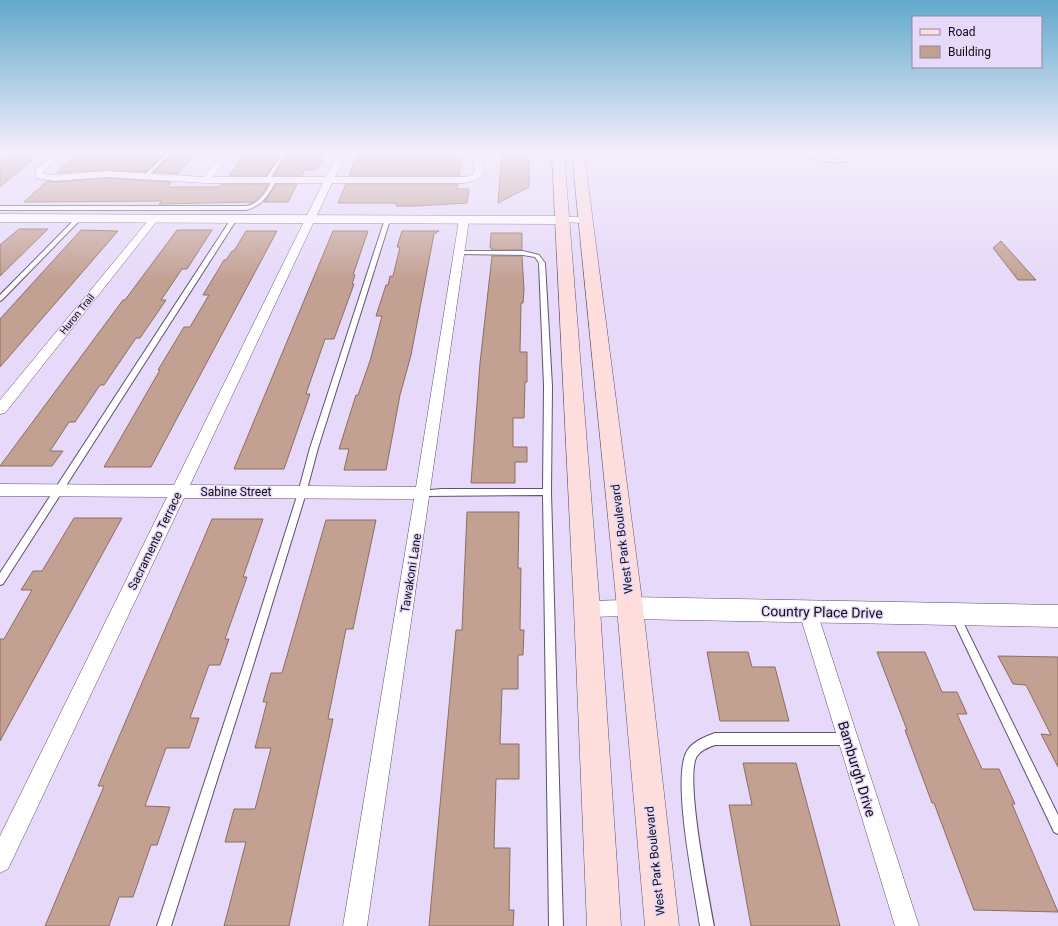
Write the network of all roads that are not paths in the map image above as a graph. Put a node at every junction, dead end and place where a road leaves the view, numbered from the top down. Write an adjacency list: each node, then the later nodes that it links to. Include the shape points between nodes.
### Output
1 (264, 196): 5 (lane, via 261,202 246,208)
2 (320, 196): 9 (street, Sacramento Terrace)
3 (560, 196): 12 (main road)
4 (583, 196): 13 (main road, West Park Boulevard)
5 (0, 216): 6 (street)
6 (78, 219): 7 (street); 15 (lane)
7 (154, 219): 8 (street); 16 (street, Huron Trail)
8 (234, 219): 9 (street); 18 (lane)
9 (309, 219): 10 (street); 19 (street, Sacramento Terrace)
10 (387, 220): 11 (street); 21 (lane)
11 (464, 220): 12 (street); 14 (street, Tawakoni Lane)
12 (561, 220): 13 (street); 25 (main road)
13 (585, 220): 24 (main road, West Park Boulevard)
14 (459, 253): 20 (lane, via 523,253 537,256 542,263 548,386); 22 (street, Tawakoni Lane)
15 (0, 299)
16 (0, 410)
17 (0, 490): 18 (street, Sabine Street)
18 (59, 490): 19 (street, Sabine Street); 23 (lane)
19 (179, 492): 21 (street, Sabine Street); 31 (street, Sacramento Terrace)
20 (547, 492): 22 (lane); 34 (lane)
21 (302, 493): 22 (street, Sabine Street); 32 (lane)
22 (423, 493): 33 (street, Tawakoni Lane)
23 (0, 581)
24 (630, 608): 25 (street, Country Place Drive); 26 (street, Country Place Drive); 36 (main road, West Park Boulevard)
25 (587, 609): 35 (main road)
26 (808, 612): 27 (street, Country Place Drive); 29 (street, Bamburgh Drive)
27 (955, 614): 28 (street, Country Place Drive); 30 (lane)
28 (1058, 616)
29 (848, 739): 37 (lane, via 715,739 698,745 691,756 687,784); 38 (street, Bamburgh Drive)
30 (1058, 828)
31 (0, 861)
32 (164, 926)
33 (355, 926)
34 (556, 926)
35 (604, 926)
36 (662, 926)
37 (707, 926)
38 (907, 926)

